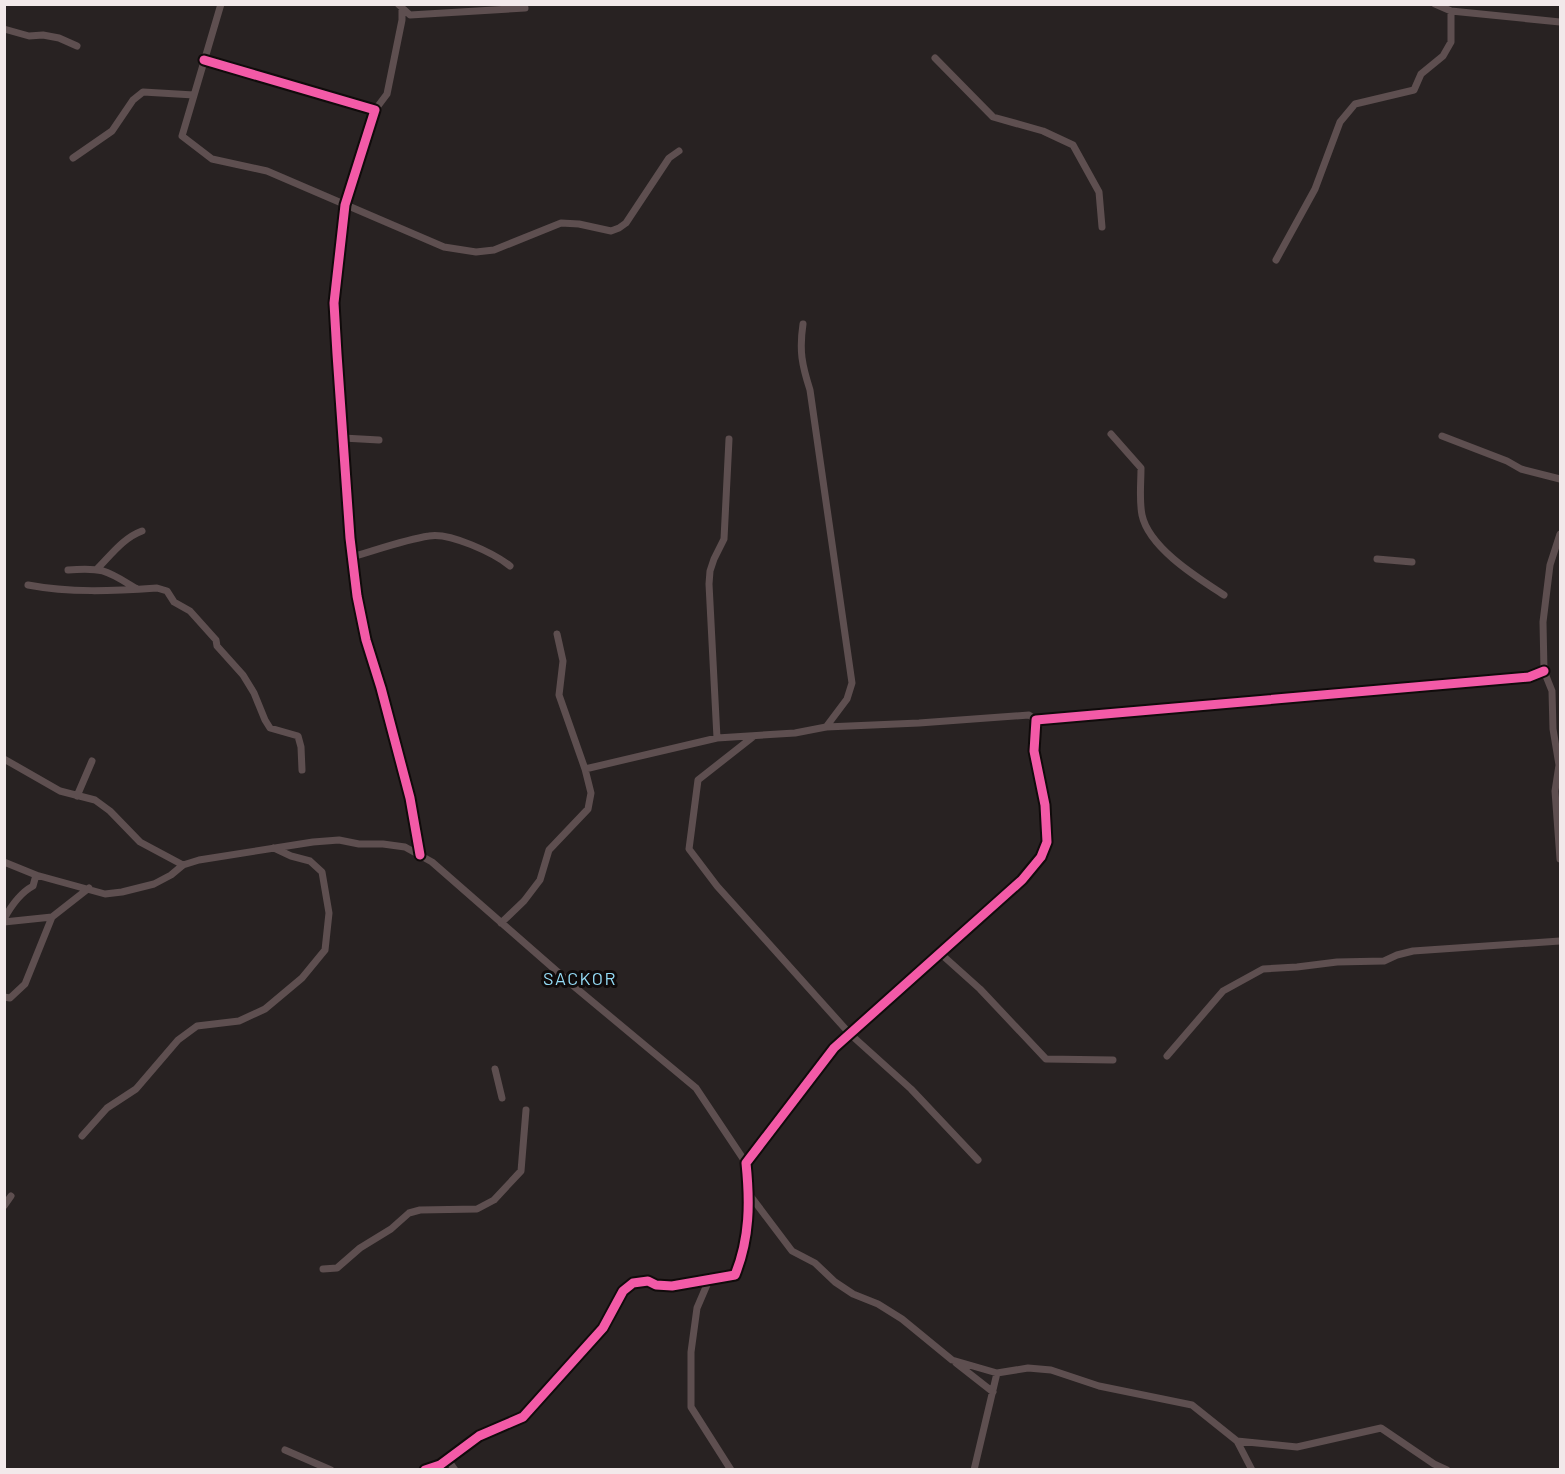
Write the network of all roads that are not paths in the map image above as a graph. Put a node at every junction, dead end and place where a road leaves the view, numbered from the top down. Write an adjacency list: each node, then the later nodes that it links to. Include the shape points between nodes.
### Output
1 (221, 4): 10 (street)
2 (1435, 4): 5 (street)
3 (401, 6): 4 (street, via 410,15); 12 (street, via 402,20 387,94)
4 (525, 8)
5 (1451, 10): 6 (street); 17 (street, via 1451,42 1443,56 1421,74 1414,90 1354,104 1340,122 1315,189)
6 (1560, 22)
7 (4, 29): 8 (street, via 59,38)
8 (77, 46)
9 (934, 58): 16 (street, via 993,117 1043,131 1073,145 1099,192)
10 (204, 60): 11 (street); 12 (street)
11 (194, 95): 14 (street, via 143,92 112,131); 15 (street, via 182,135 212,159 267,171)
12 (375, 110): 15 (street)
13 (679, 151): 15 (street, via 669,158 619,228 611,231 561,223 494,250 476,252 444,247)
14 (74, 158)
15 (345, 205): 21 (street, via 334,303)
16 (1102, 227)
17 (1276, 260)
18 (803, 324): 41 (street, via 801,360 810,390 852,682 847,699)
19 (1111, 434): 35 (street, via 1141,468 1142,515 1149,531 1176,563)
20 (1442, 436): 24 (street, via 1521,470)
21 (343, 438): 23 (street); 27 (street)
22 (729, 439): 43 (street, via 724,539 712,565 709,584)
23 (379, 440)
24 (1560, 479)
25 (142, 531): 31 (street, via 121,544)
26 (1560, 534): 37 (street, via 1550,565 1543,622)
27 (352, 557): 30 (street, via 431,535 467,543); 50 (street, via 366,640 410,798)
28 (1377, 559): 29 (street)
29 (1412, 562)
30 (510, 566)
31 (98, 569): 32 (street); 34 (street)
32 (68, 570)
33 (28, 585): 34 (street, via 75,591)
34 (137, 589): 47 (street, via 167,591 174,602 190,611 243,675 270,728 298,736)
35 (1224, 596)
36 (557, 634): 46 (street, via 563,661 559,695)
37 (1544, 671): 39 (street, via 1529,677); 51 (street, via 1552,692 1559,765 1555,791)
38 (1264, 692): 39 (street)
39 (1262, 700): 40 (street)
40 (1036, 720): 41 (street, via 1029,715); 62 (street, via 1034,751 1045,805 1044,850 1022,880)
41 (826, 728): 42 (street)
42 (754, 735): 43 (street); 64 (street, via 698,780 689,849 717,886)
43 (717, 738): 46 (street)
44 (4, 759): 48 (street, via 60,791)
45 (92, 761): 48 (street)
46 (585, 769): 60 (street, via 591,793 588,809 549,850 540,880)
47 (302, 770)
48 (77, 795): 53 (street, via 95,800 140,842)
49 (274, 848): 50 (street, via 339,840 405,847); 53 (street); 70 (street, via 310,861 322,872 329,914 325,950 302,978 265,1009 239,1021 197,1026 178,1040 136,1089 107,1108)
50 (420, 855): 60 (street)
51 (1560, 859)
52 (4, 862): 54 (street)
53 (183, 866): 56 (street, via 154,884 122,892 105,894)
54 (36, 874): 55 (street); 59 (street, via 33,886 10,908)
55 (75, 885): 56 (street); 57 (street)
56 (89, 888): 57 (street)
57 (70, 902): 58 (street)
58 (52, 916): 59 (street); 63 (street, via 26,984 10,998)
59 (4, 921)
60 (501, 922): 72 (street, via 696,1088)
61 (1560, 941): 65 (street, via 1413,951 1384,962 1263,969 1223,991)
62 (941, 954): 64 (street); 66 (street, via 1046,1059)
63 (4, 997)
64 (850, 1034): 71 (street, via 911,1089); 72 (street, via 834,1048)
65 (1167, 1056)
66 (1113, 1060)
67 (495, 1069): 68 (street)
68 (502, 1098)
69 (526, 1110): 76 (street, via 521,1171 494,1200 477,1209 409,1213 337,1268)
70 (82, 1136)
71 (978, 1160)
72 (746, 1163): 73 (street)
73 (749, 1194): 77 (street, via 747,1237 735,1275); 78 (street, via 792,1251 815,1263 853,1294 902,1319)
74 (11, 1196): 75 (street)
75 (4, 1206)
76 (323, 1269)
77 (709, 1280): 83 (street, via 672,1286 642,1281 626,1287 603,1328 524,1418 479,1436); 87 (street, via 697,1308 691,1352 691,1407)
78 (951, 1360): 79 (street); 80 (street)
79 (997, 1372): 80 (street); 81 (street, via 1051,1370 1099,1386 1192,1405)
80 (993, 1392): 88 (street)
81 (1237, 1441): 89 (street); 90 (street, via 1297,1447 1381,1428)
82 (285, 1450): 84 (street)
83 (448, 1460): 85 (street); 86 (street)
84 (331, 1470)
85 (425, 1470)
86 (455, 1470)
87 (731, 1470)
88 (974, 1470)
89 (1252, 1470)
90 (1447, 1470)

